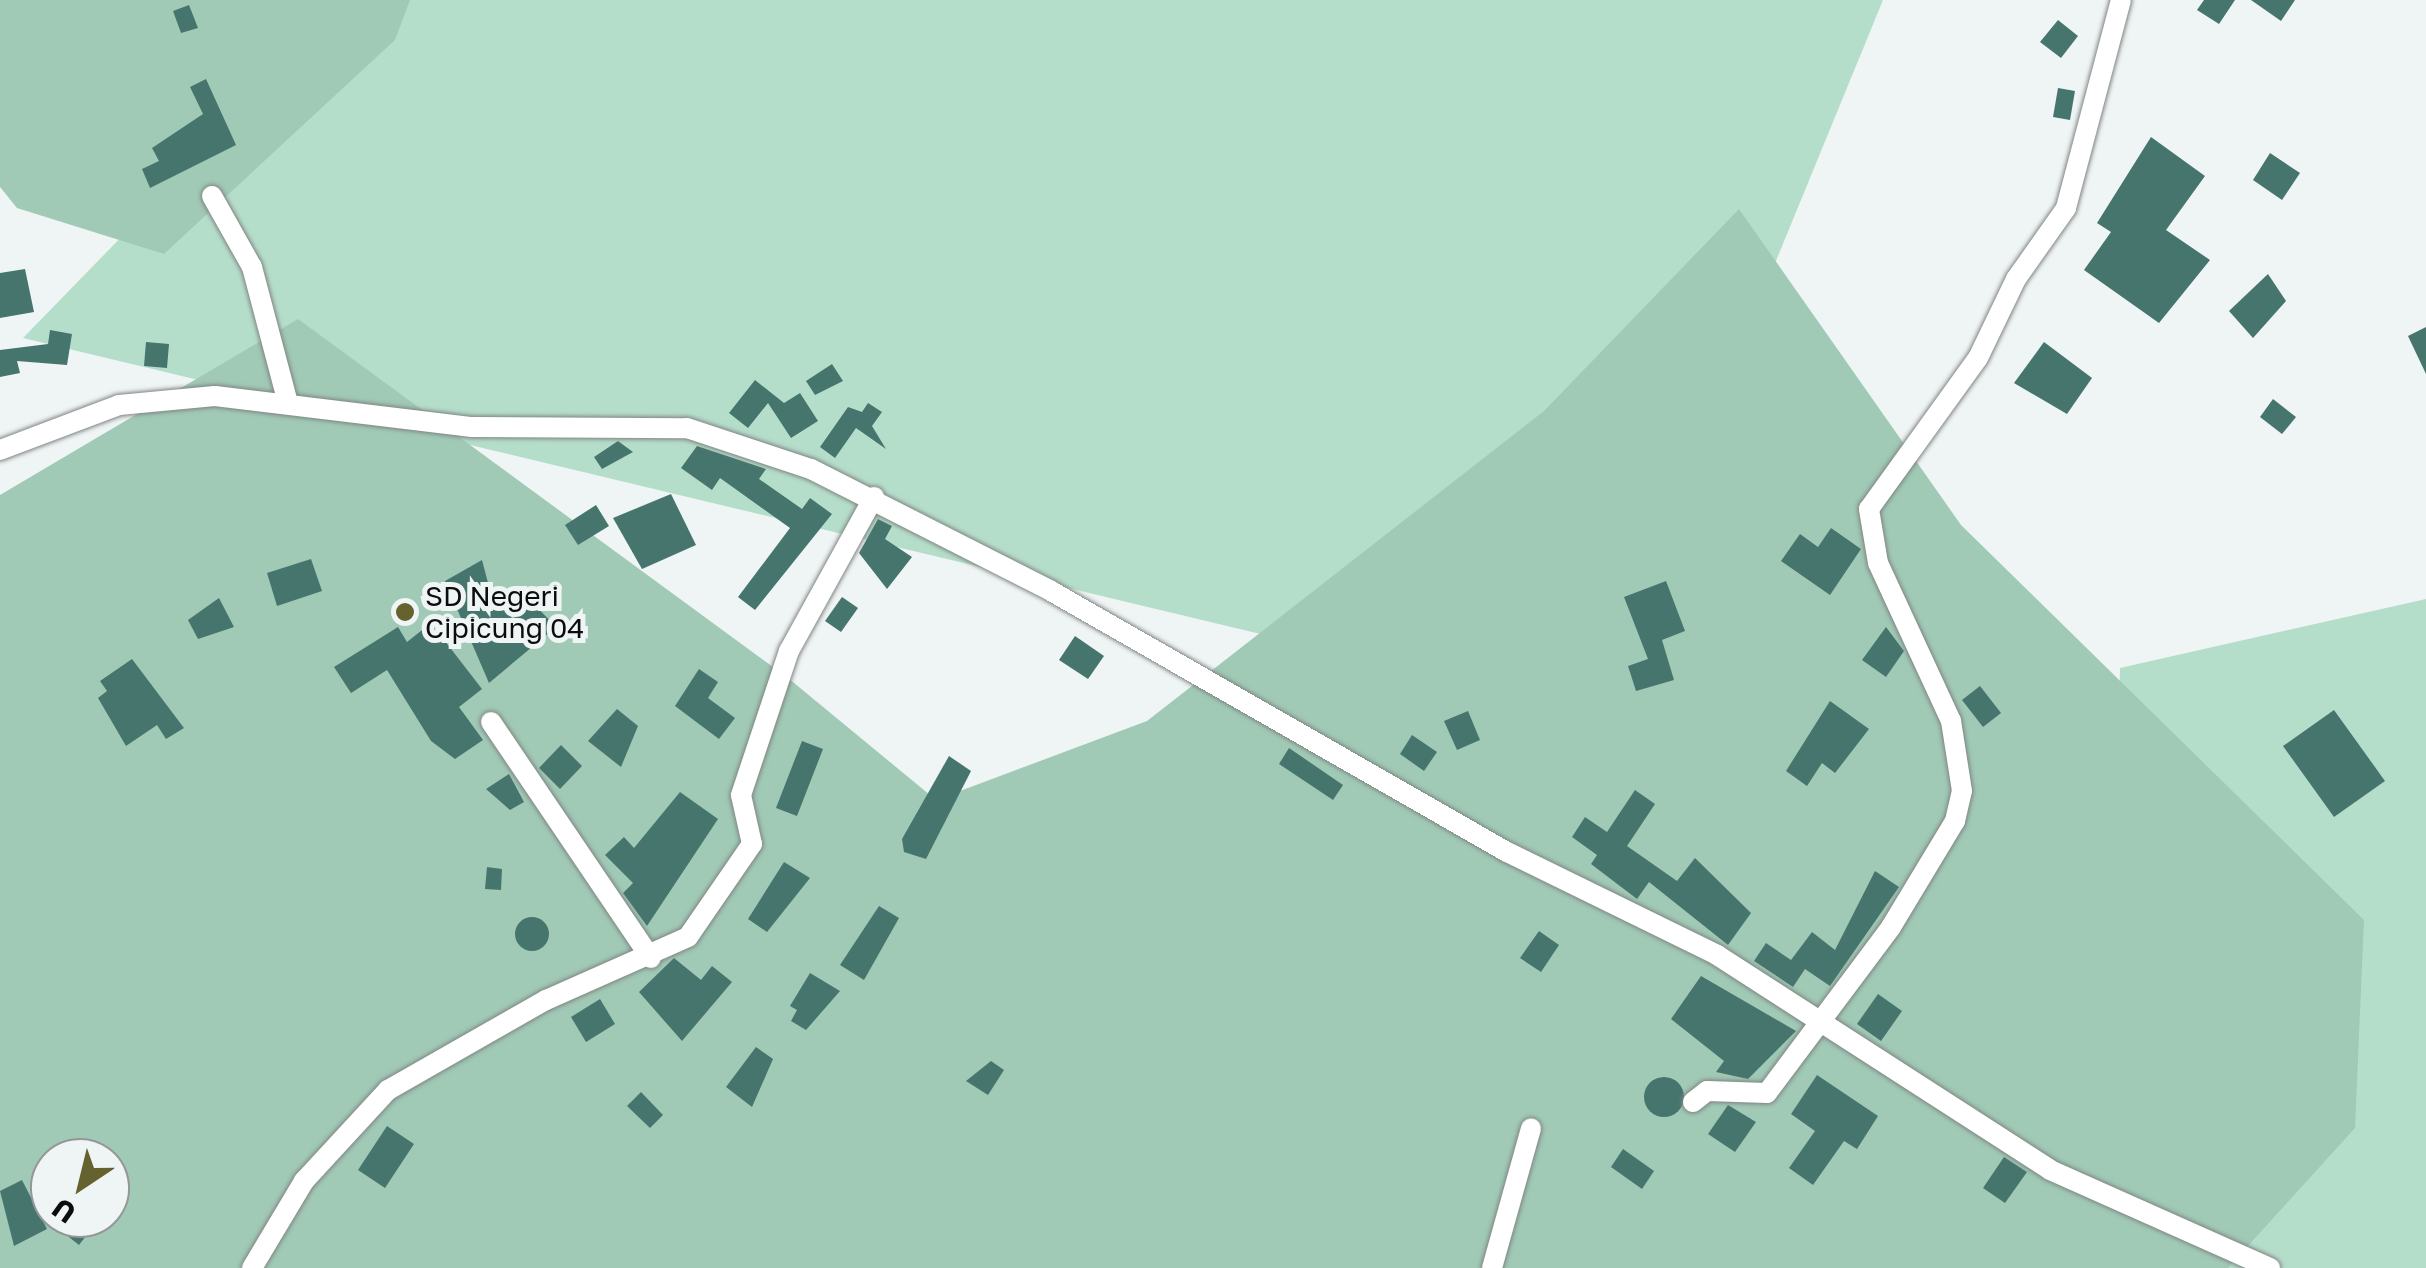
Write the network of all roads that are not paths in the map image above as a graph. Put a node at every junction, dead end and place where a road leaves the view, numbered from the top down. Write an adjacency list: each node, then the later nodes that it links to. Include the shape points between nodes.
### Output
1 (2120, 0): 8 (street, via 2066,208 2016,279 1978,358 1868,509 1878,562 1951,721 1962,791 1936,857)
2 (212, 196): 3 (street, via 252,267)
3 (288, 402): 4 (street, via 163,397); 5 (street, via 472,428 687,428)
4 (0, 450)
5 (874, 497): 7 (street, via 789,651 741,795 752,844 688,938); 8 (street, via 1507,852 1717,955)
6 (491, 722): 7 (street)
7 (651, 958): 11 (street, via 546,1000 388,1090 304,1181)
8 (1823, 1022): 9 (street, via 1758,1099 1718,1090); 13 (street, via 2050,1170)
9 (1693, 1102)
10 (1531, 1128): 12 (street)
11 (252, 1268)
12 (1492, 1268)
13 (2270, 1268)

